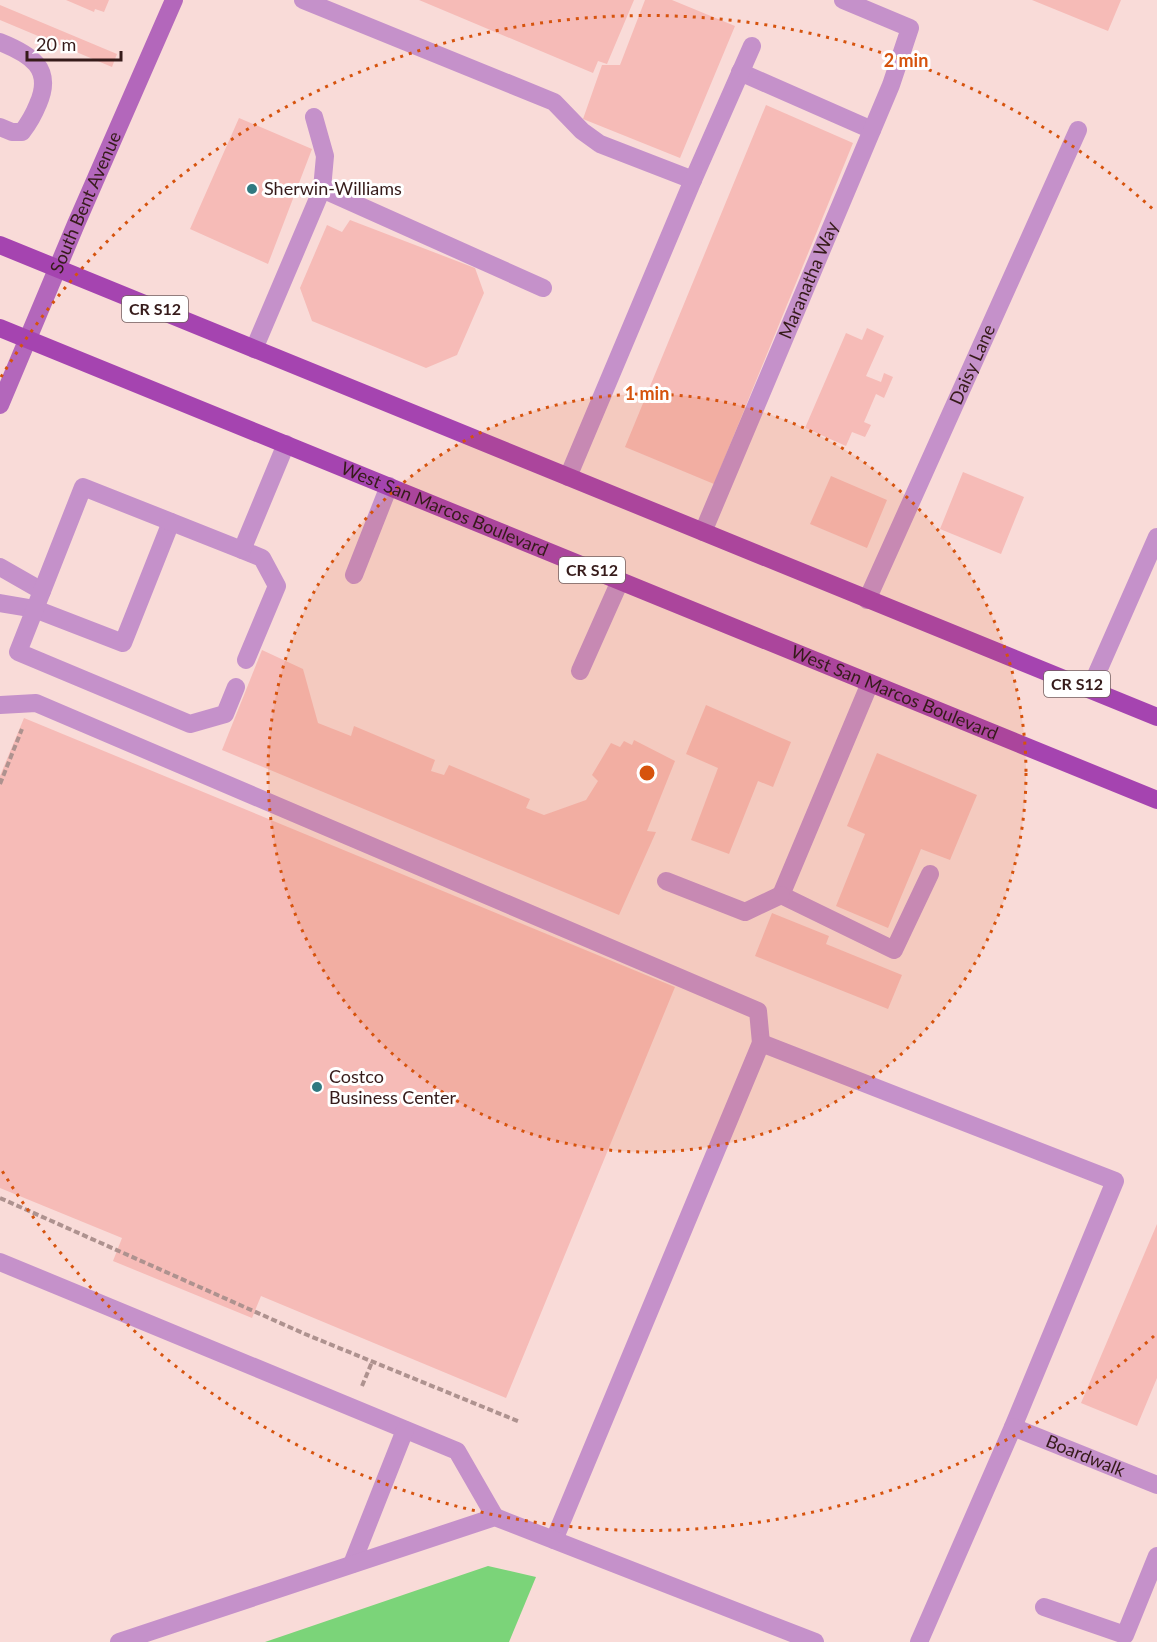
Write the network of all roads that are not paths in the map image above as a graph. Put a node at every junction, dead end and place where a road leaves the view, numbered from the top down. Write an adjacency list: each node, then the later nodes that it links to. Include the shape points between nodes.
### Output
1 (174, 0): 14 (street, South Bent Avenue)
2 (303, 0): 11 (street, via 554,102 600,144)
3 (843, 0): 9 (street, Maranatha Way, via 910,28)
4 (0, 42): 8 (street, via 27,55 39,66 44,79 42,95 22,132)
5 (752, 46): 6 (street)
6 (740, 72): 9 (street); 11 (street)
7 (314, 117): 12 (street, via 325,156)
8 (0, 127)
9 (872, 130): 24 (street, Maranatha Way)
10 (1078, 130): 31 (street, Daisy Lane)
11 (693, 180): 21 (street)
12 (322, 189): 15 (street); 18 (street)
13 (0, 245): 14 (main road, CR S12)
14 (57, 269): 17 (street, South Bent Avenue); 18 (main road, CR S12)
15 (543, 288)
16 (0, 328): 17 (main road, West San Marcos Boulevard / CR S12)
17 (28, 339): 19 (street, South Bent Avenue); 20 (main road, West San Marcos Boulevard / CR S12)
18 (254, 349): 21 (main road, CR S12)
19 (0, 405)
20 (286, 444): 22 (main road, West San Marcos Boulevard / CR S12); 26 (street)
21 (568, 477): 24 (main road, CR S12)
22 (389, 486): 28 (street); 29 (main road, West San Marcos Boulevard / CR S12)
23 (171, 522): 26 (street); 30 (street, via 83,487); 33 (street, via 123,643)
24 (703, 532): 31 (main road, CR S12)
25 (1157, 537): 38 (street)
26 (242, 550): 34 (street, via 262,558 277,586)
27 (0, 567): 30 (street)
28 (354, 575)
29 (620, 581): 35 (street); 36 (main road, West San Marcos Boulevard / CR S12)
30 (42, 591): 33 (street)
31 (867, 600): 38 (main road, CR S12)
32 (0, 603): 33 (street)
33 (35, 609): 37 (street, via 18,652 190,724 225,714)
34 (246, 660)
35 (580, 671)
36 (870, 682): 41 (main road, West San Marcos Boulevard / CR S12); 44 (street)
37 (236, 687)
38 (1090, 689): 40 (main road, CR S12)
39 (0, 705): 45 (street, via 36,703 758,1011)
40 (1156, 712)
41 (1157, 800)
42 (930, 874): 44 (street, via 894,950)
43 (666, 881): 44 (street, via 745,912)
44 (781, 895)
45 (761, 1043): 47 (street, via 1115,1181); 51 (street)
46 (0, 1262): 48 (street)
47 (1013, 1427): 49 (street, Boardwalk); 57 (street)
48 (405, 1430): 50 (street, via 456,1451); 53 (street)
49 (1157, 1485)
50 (495, 1517): 51 (street); 53 (street)
51 (554, 1540): 56 (street)
52 (1157, 1556): 54 (street, via 1125,1635)
53 (352, 1564): 55 (street)
54 (1044, 1607)
55 (119, 1642)
56 (814, 1642)
57 (919, 1642)

